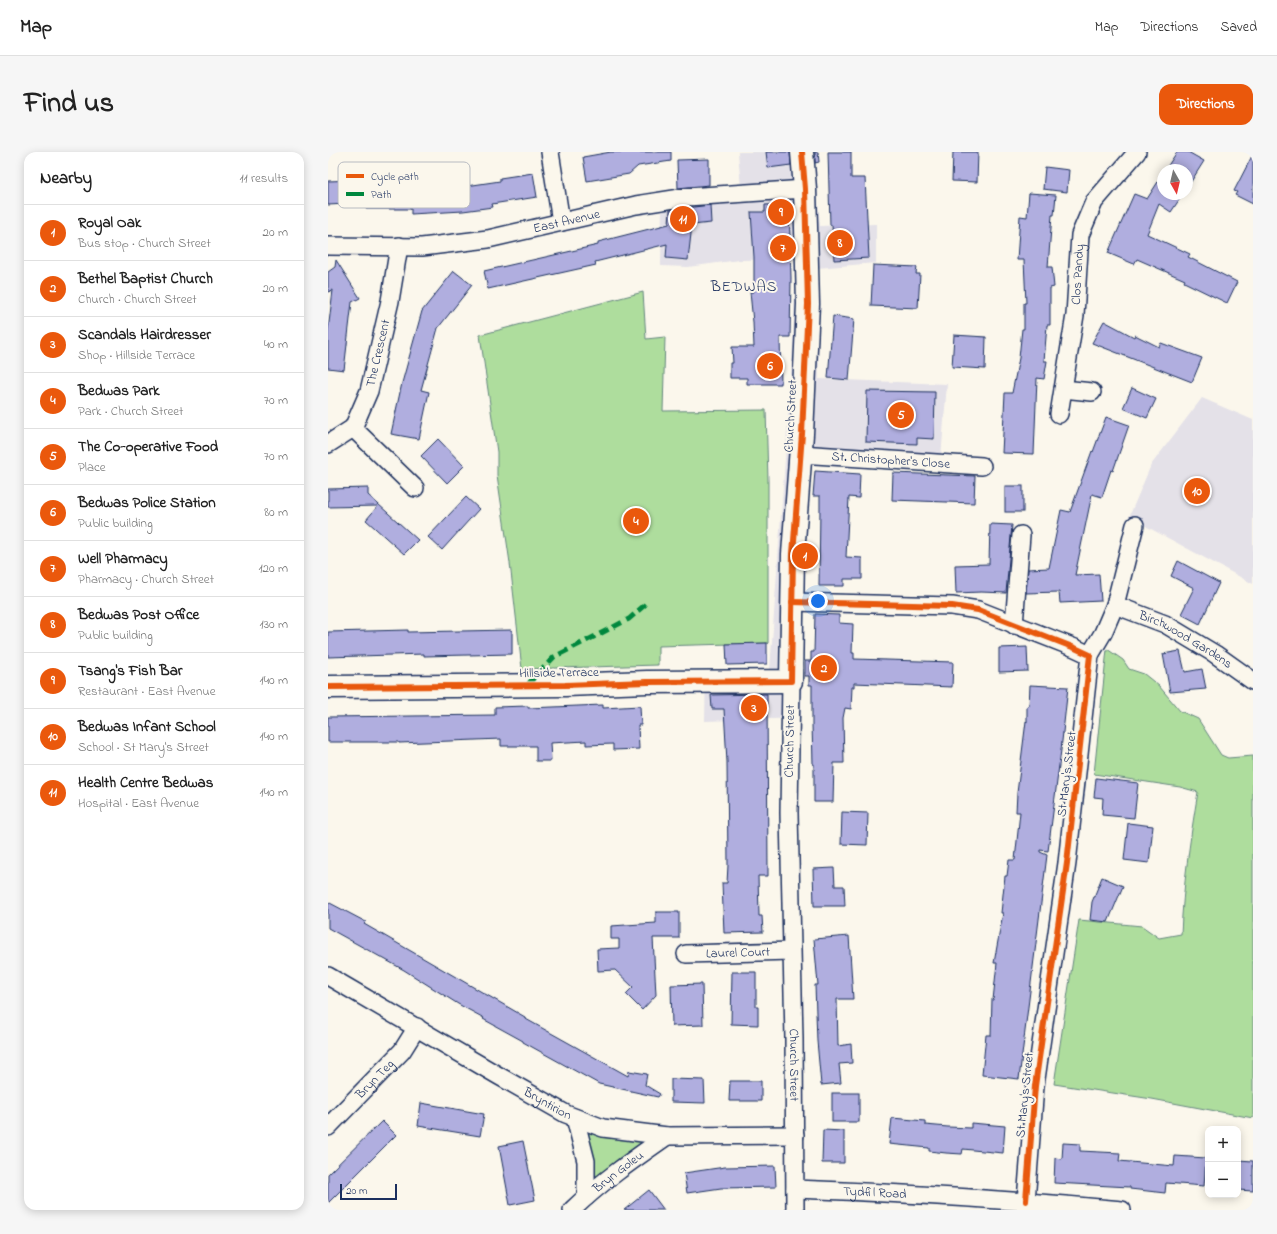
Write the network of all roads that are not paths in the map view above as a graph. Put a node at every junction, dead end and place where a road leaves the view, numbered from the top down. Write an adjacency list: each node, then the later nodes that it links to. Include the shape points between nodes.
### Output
1 (550, 152): 5 (street)
2 (802, 152): 4 (street, Church Street)
3 (1137, 152): 8 (street, Clos Pandy, via 1094,202 1080,235 1075,315)
4 (805, 189): 5 (street, East Avenue, via 681,198); 13 (street, Church Street, via 808,304)
5 (561, 222): 7 (street, East Avenue, via 488,239 422,247)
6 (328, 246): 7 (street, East Avenue)
7 (399, 246): 11 (street, The Crescent, via 390,301 368,391)
8 (1063, 389): 9 (street); 10 (street, Clos Pandy)
9 (1092, 392)
10 (1059, 414)
11 (353, 428): 12 (street); 15 (street)
12 (328, 444)
13 (800, 454): 14 (street, St. Christopher's Close); 18 (street, Church Street)
14 (982, 466)
15 (415, 488)
16 (1135, 525): 19 (street, St Mary's Street)
17 (1021, 536): 20 (street)
18 (792, 602): 20 (street, via 952,606 978,610); 22 (street, Church Street)
19 (1115, 605): 21 (street, St Mary's Street); 23 (street, Birchwood Gardens, via 1165,624 1215,654)
20 (1014, 625): 21 (street)
21 (1090, 655): 35 (street, St Mary's Street, via 1067,863 1035,1086)
22 (791, 681): 24 (street, Hillside Terrace); 25 (street, Church Street)
23 (1253, 681)
24 (328, 687)
25 (791, 951): 26 (street, Laurel Court); 31 (street, Church Street)
26 (686, 954)
27 (328, 976): 28 (street, Bryntirion)
28 (417, 1027): 29 (street, Bryntirion); 30 (street, Bryn Teg, via 402,1051)
29 (576, 1118): 32 (street, Bryntirion, via 602,1128); 34 (street, via 586,1160)
30 (328, 1127)
31 (795, 1135): 32 (street, Bryntirion); 33 (street, Church Street)
32 (667, 1136): 34 (street, Bryn Goleu, via 621,1168)
33 (795, 1190): 35 (street, Tydfil Road, via 881,1192); 37 (street, Church Street)
34 (586, 1197): 36 (street, Bryn Goleu)
35 (1026, 1201): 38 (street, Tydfil Road)
36 (572, 1210)
37 (794, 1210)
38 (1122, 1210)

